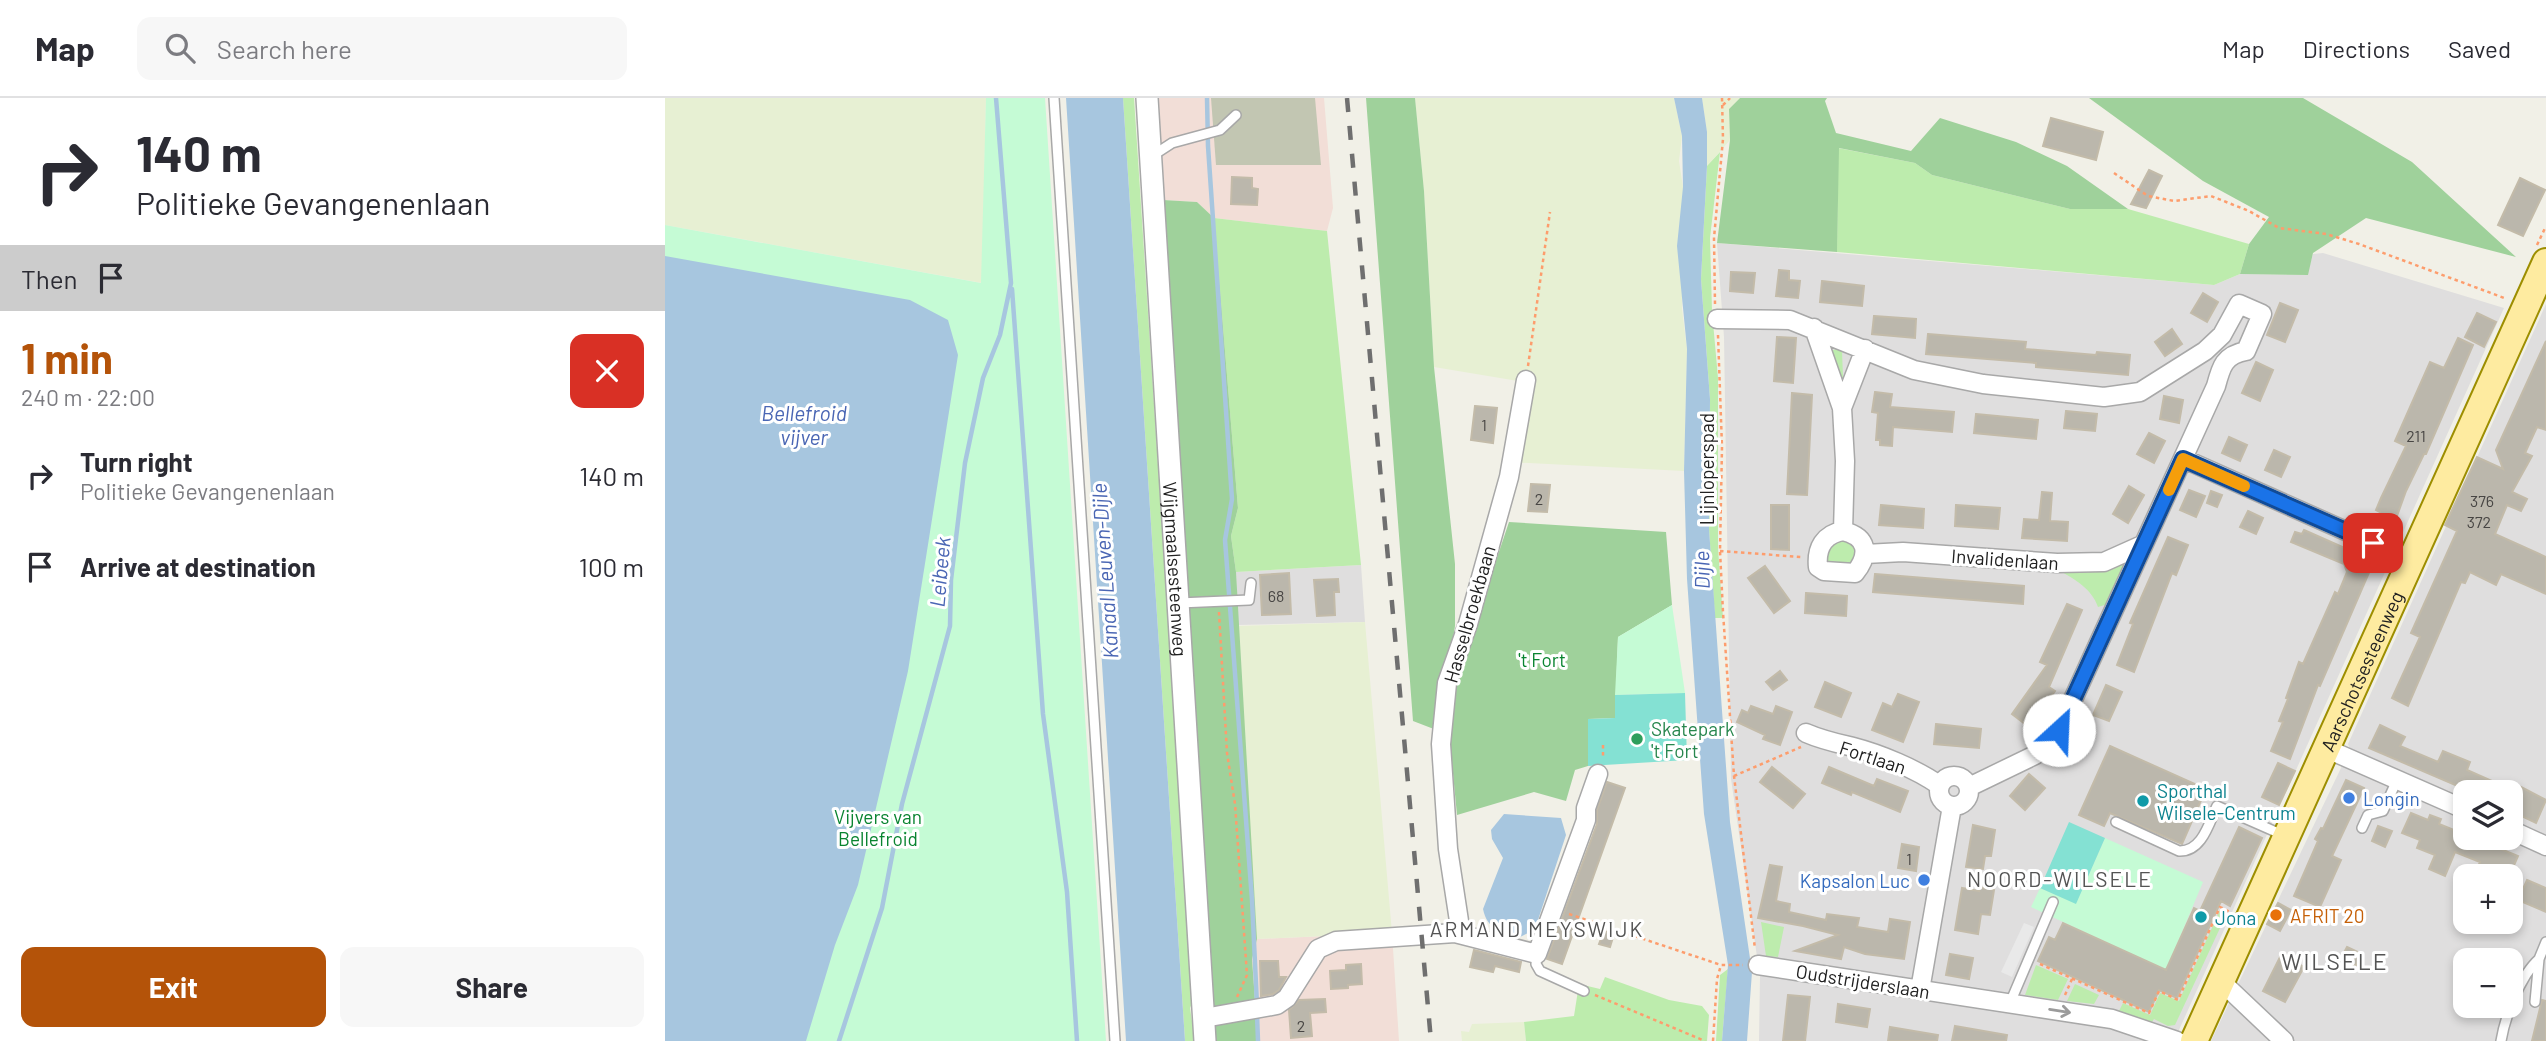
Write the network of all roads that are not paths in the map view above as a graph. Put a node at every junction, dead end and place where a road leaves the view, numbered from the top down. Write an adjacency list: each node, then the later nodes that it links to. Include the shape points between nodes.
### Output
1 (1054, 98): 45 (lane)
2 (1147, 98): 4 (street, Wijgmaalsesteenweg)
3 (1236, 115): 4 (lane, via 1218,131 1173,143)
4 (1151, 157): 19 (street, Wijgmaalsesteenweg)
5 (2546, 262): 17 (main road, Aarschotsesteenweg)
6 (1717, 319): 7 (street, via 1790,320)
7 (1814, 328): 8 (street); 12 (street)
8 (1865, 349): 9 (street, via 1914,370 1983,384 2104,397 2140,392); 12 (street)
9 (2205, 351): 10 (street); 10 (street, via 2222,335 2239,304 2262,314 2246,351)
10 (2221, 364): 13 (street, via 2216,386)
11 (1526, 380): 34 (street, Hasselbroekbaan, via 1509,477 1447,683 1441,744 1448,849 1459,921)
12 (1842, 408): 14 (street)
13 (2183, 459): 15 (street); 17 (street)
14 (1843, 531): 16 (street, via 1863,542); 16 (street, via 1825,539 1818,567 1855,573)
15 (2143, 545): 16 (street, Invalidenlaan, via 2104,562); 25 (street, via 2059,730 2035,755)
16 (1865, 554)
17 (2411, 560): 21 (main road, Aarschotsesteenweg)
18 (1251, 583): 19 (lane, via 1249,600)
19 (1179, 603): 44 (street, Wijgmaalsesteenweg)
20 (1810, 735): 24 (street, Fortlaan, via 1916,771)
21 (2325, 748): 23 (street); 31 (main road, Aarschotsesteenweg)
22 (1598, 774): 36 (street)
23 (2397, 780): 26 (street); 29 (lane, via 2383,811 2368,815)
24 (1939, 785): 25 (street, via 1954,775); 27 (street, via 1940,797)
25 (1969, 787): 27 (street, via 1965,801)
26 (2453, 804)
27 (1952, 806): 41 (street)
28 (2116, 822): 31 (lane, via 2186,851 2201,841 2217,806)
29 (2362, 828)
30 (2523, 835): 32 (street)
31 (2285, 836): 39 (main road, Aarschotsesteenweg)
32 (2546, 846)
33 (2053, 902): 43 (lane)
34 (1455, 933): 36 (street); 44 (street, via 1336,941 1318,949 1287,998 1267,1008)
35 (2546, 942): 37 (lane)
36 (1537, 954): 40 (lane, via 1540,971)
37 (2539, 959): 42 (lane); 50 (lane, via 2528,969)
38 (1758, 965): 41 (street, Oudstrijderslaan)
39 (2219, 984): 48 (main road, Aarschotsesteenweg); 49 (street)
40 (1584, 990)
41 (1920, 990): 43 (street, Oudstrijderslaan)
42 (2535, 1002)
43 (2010, 1003): 47 (street, Oudstrijderslaan, one-way to 47, via 2112,1019)
44 (1204, 1018): 46 (street, Wijgmaalsesteenweg)
45 (1115, 1041)
46 (1205, 1041)
47 (2177, 1041)
48 (2194, 1041)
49 (2284, 1041)
50 (2501, 1041)

